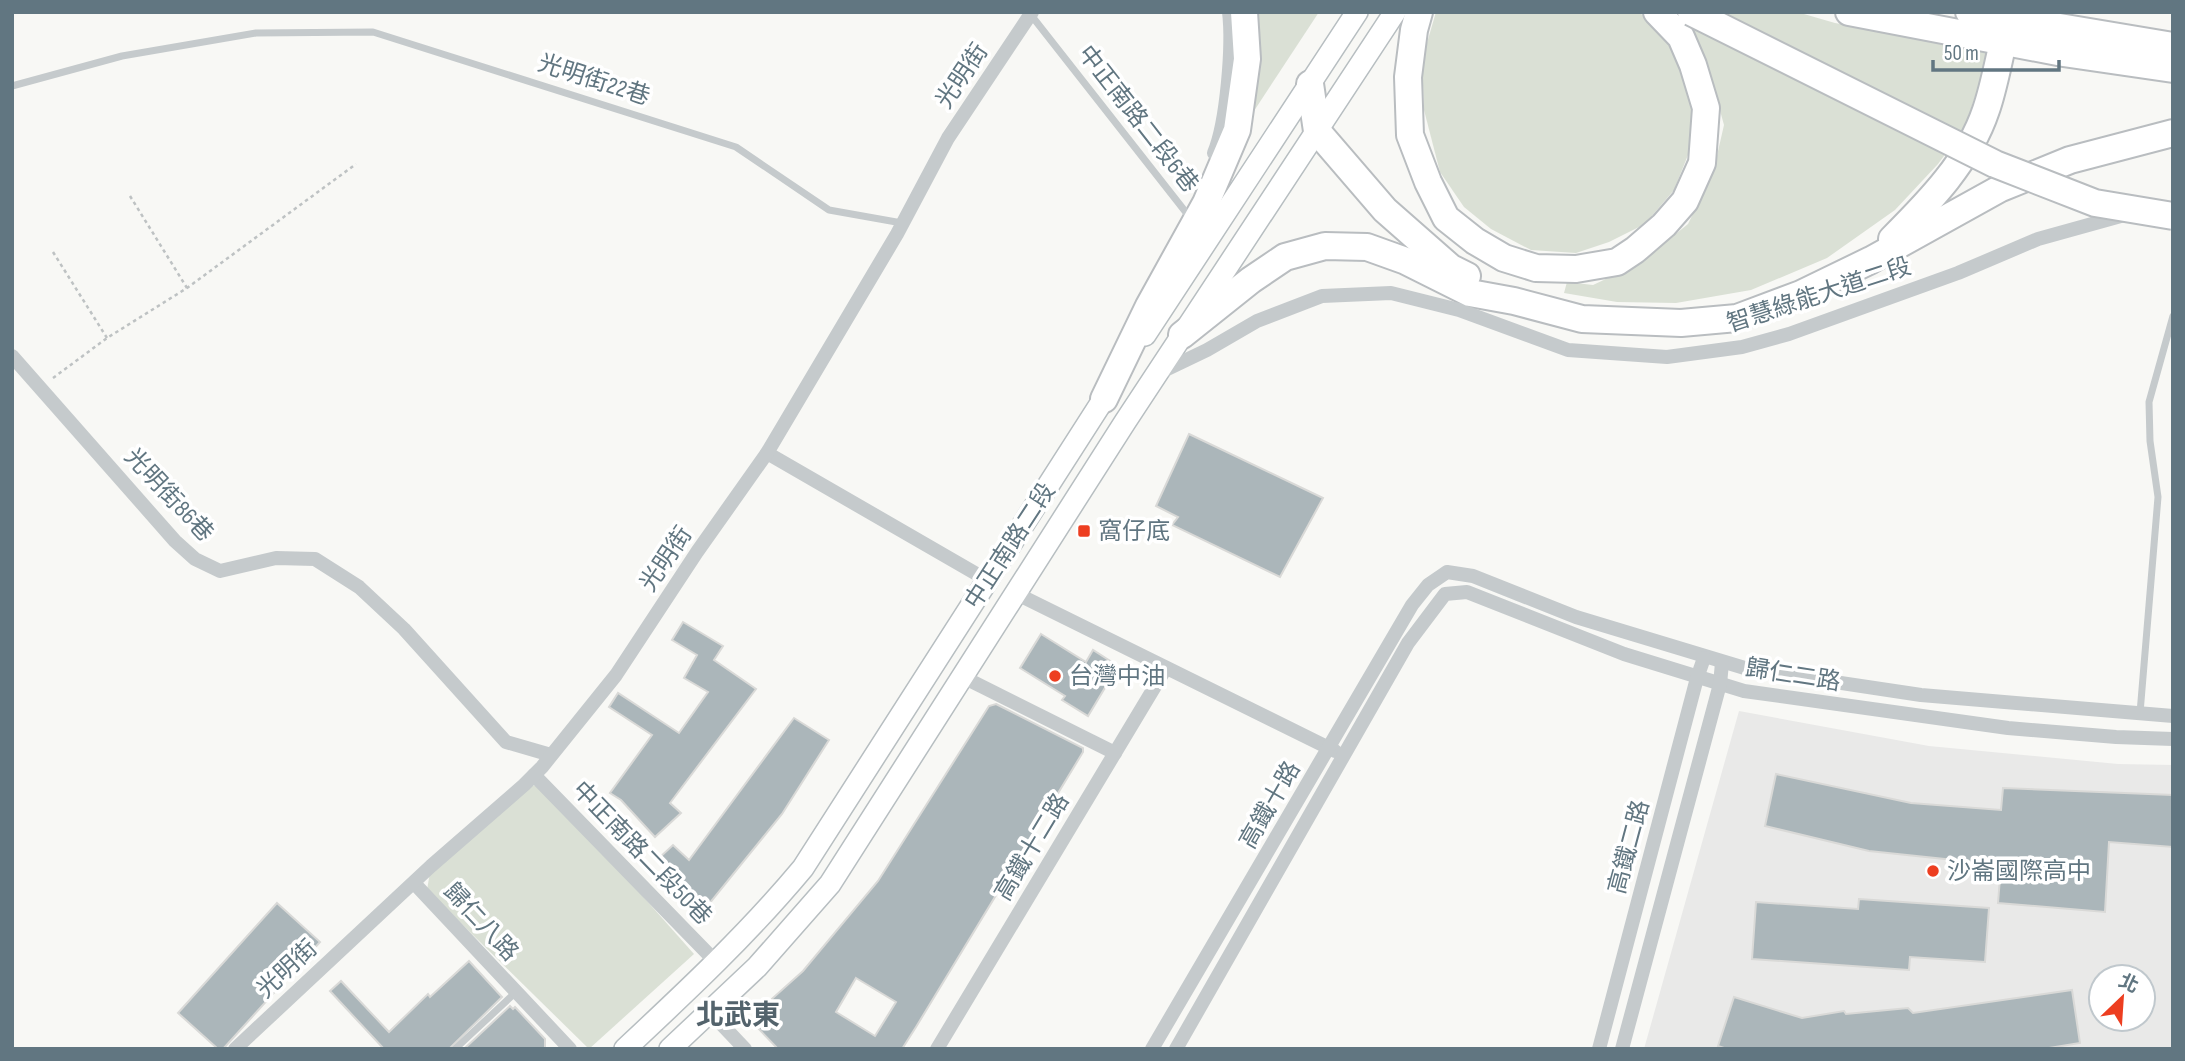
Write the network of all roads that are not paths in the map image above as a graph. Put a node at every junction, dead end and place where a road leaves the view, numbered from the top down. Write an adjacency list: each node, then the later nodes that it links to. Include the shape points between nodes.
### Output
1 (1228, 12): 19 (street, via 1228,69 1220,139)
2 (1244, 12): 22 (highway, via 1247,59 1237,130 1206,203)
3 (1357, 12): 14 (street, 中正南路二段)
4 (1395, 12): 16 (street, 中正南路二段)
5 (1419, 12): 6 (highway, via 1408,77 1410,135 1446,218 1504,258 1536,268 1576,269 1617,262 1664,225 1685,201 1702,163 1706,108 1681,37)
6 (1657, 12)
7 (1691, 12): 20 (highway, bridge, via 1995,164 2095,203)
8 (1849, 12): 13 (highway)
9 (1969, 12): 11 (highway)
10 (1032, 13): 19 (lane, 中正南路二段6巷); 21 (street, 光明街, via 948,138)
11 (2173, 46)
12 (2002, 47): 23 (highway, via 1986,110 1962,161)
13 (2173, 69)
14 (1310, 84): 16 (highway); 29 (street, 中正南路二段)
15 (12, 86): 21 (lane, 光明街22巷, via 122,56 256,33 373,32 736,147 829,210)
16 (1317, 131): 24 (highway, via 1385,210 1451,268); 26 (street, 中正南路二段)
17 (2173, 133): 23 (highway, via 2070,160 2012,184)
18 (2173, 201): 28 (street, 智慧綠能大道二段, via 2038,239 1958,273 1742,347 1667,357 1568,350 1459,310 1391,293 1322,296 1257,321)
19 (1188, 215): 22 (street)
20 (2173, 216)
21 (902, 223): 30 (street, 光明街)
22 (1180, 248): 29 (highway)
23 (1871, 260): 24 (highway, via 1801,295 1737,318 1681,323 1582,319)
24 (1514, 300): 26 (highway, via 1470,293 1367,247 1325,246 1285,257)
25 (2173, 316): 41 (lane, via 2148,402 2158,497)
26 (1182, 335): 28 (street, 中正南路二段)
27 (12, 356): 46 (street, 光明街86巷, via 195,559 220,571 276,558 316,558 359,587 404,629 506,742)
28 (1156, 374): 33 (street, 中正南路二段)
29 (1104, 399): 31 (street, 中正南路二段)
30 (767, 453): 31 (street); 46 (street, 光明街, via 616,675)
31 (987, 580): 50 (street, 中正南路二段, via 803,868)
32 (1428, 585): 35 (street, 歸仁二路, via 1447,572 1473,576 1576,617); 44 (street, 高鐵十路)
33 (1017, 594): 37 (street); 38 (street, 中正南路二段)
34 (1430, 612): 39 (street, 歸仁二路, via 1445,594 1467,592); 47 (street, 高鐵十路)
35 (1704, 658): 36 (street, 歸仁二路); 39 (street, 高鐵二路)
36 (1723, 663): 40 (street, 高鐵二路); 41 (street, 歸仁二路, via 1921,695)
37 (1166, 668): 44 (street); 45 (street, 高鐵十二路)
38 (963, 677): 45 (street); 52 (street, 中正南路二段, via 830,884 765,958)
39 (1697, 678): 40 (street, 歸仁二路); 62 (street, 高鐵二路)
40 (1720, 684): 43 (street, 歸仁二路, via 2008,728); 63 (street, 高鐵二路)
41 (2140, 715): 42 (street, 歸仁二路)
42 (2173, 716)
43 (2173, 739)
44 (1329, 748): 47 (street); 60 (street, 高鐵十路)
45 (1115, 753): 59 (street, 高鐵十二路)
46 (551, 755): 48 (street, 光明街)
47 (1345, 757): 61 (street, 高鐵十路)
48 (534, 775): 49 (street, 光明街); 50 (street, 中正南路二段50巷)
49 (414, 883): 51 (street, 歸仁八路); 53 (street, 光明街)
50 (717, 963): 56 (street, 中正南路二段)
51 (516, 992): 54 (lane, 歸仁八路); 55 (street, 歸仁八路)
52 (709, 1012): 57 (street, 中正南路二段); 58 (street)
53 (235, 1049)
54 (455, 1049)
55 (570, 1049)
56 (625, 1049)
57 (670, 1049)
58 (745, 1049)
59 (937, 1049)
60 (1152, 1049)
61 (1176, 1049)
62 (1599, 1049)
63 (1622, 1049)

